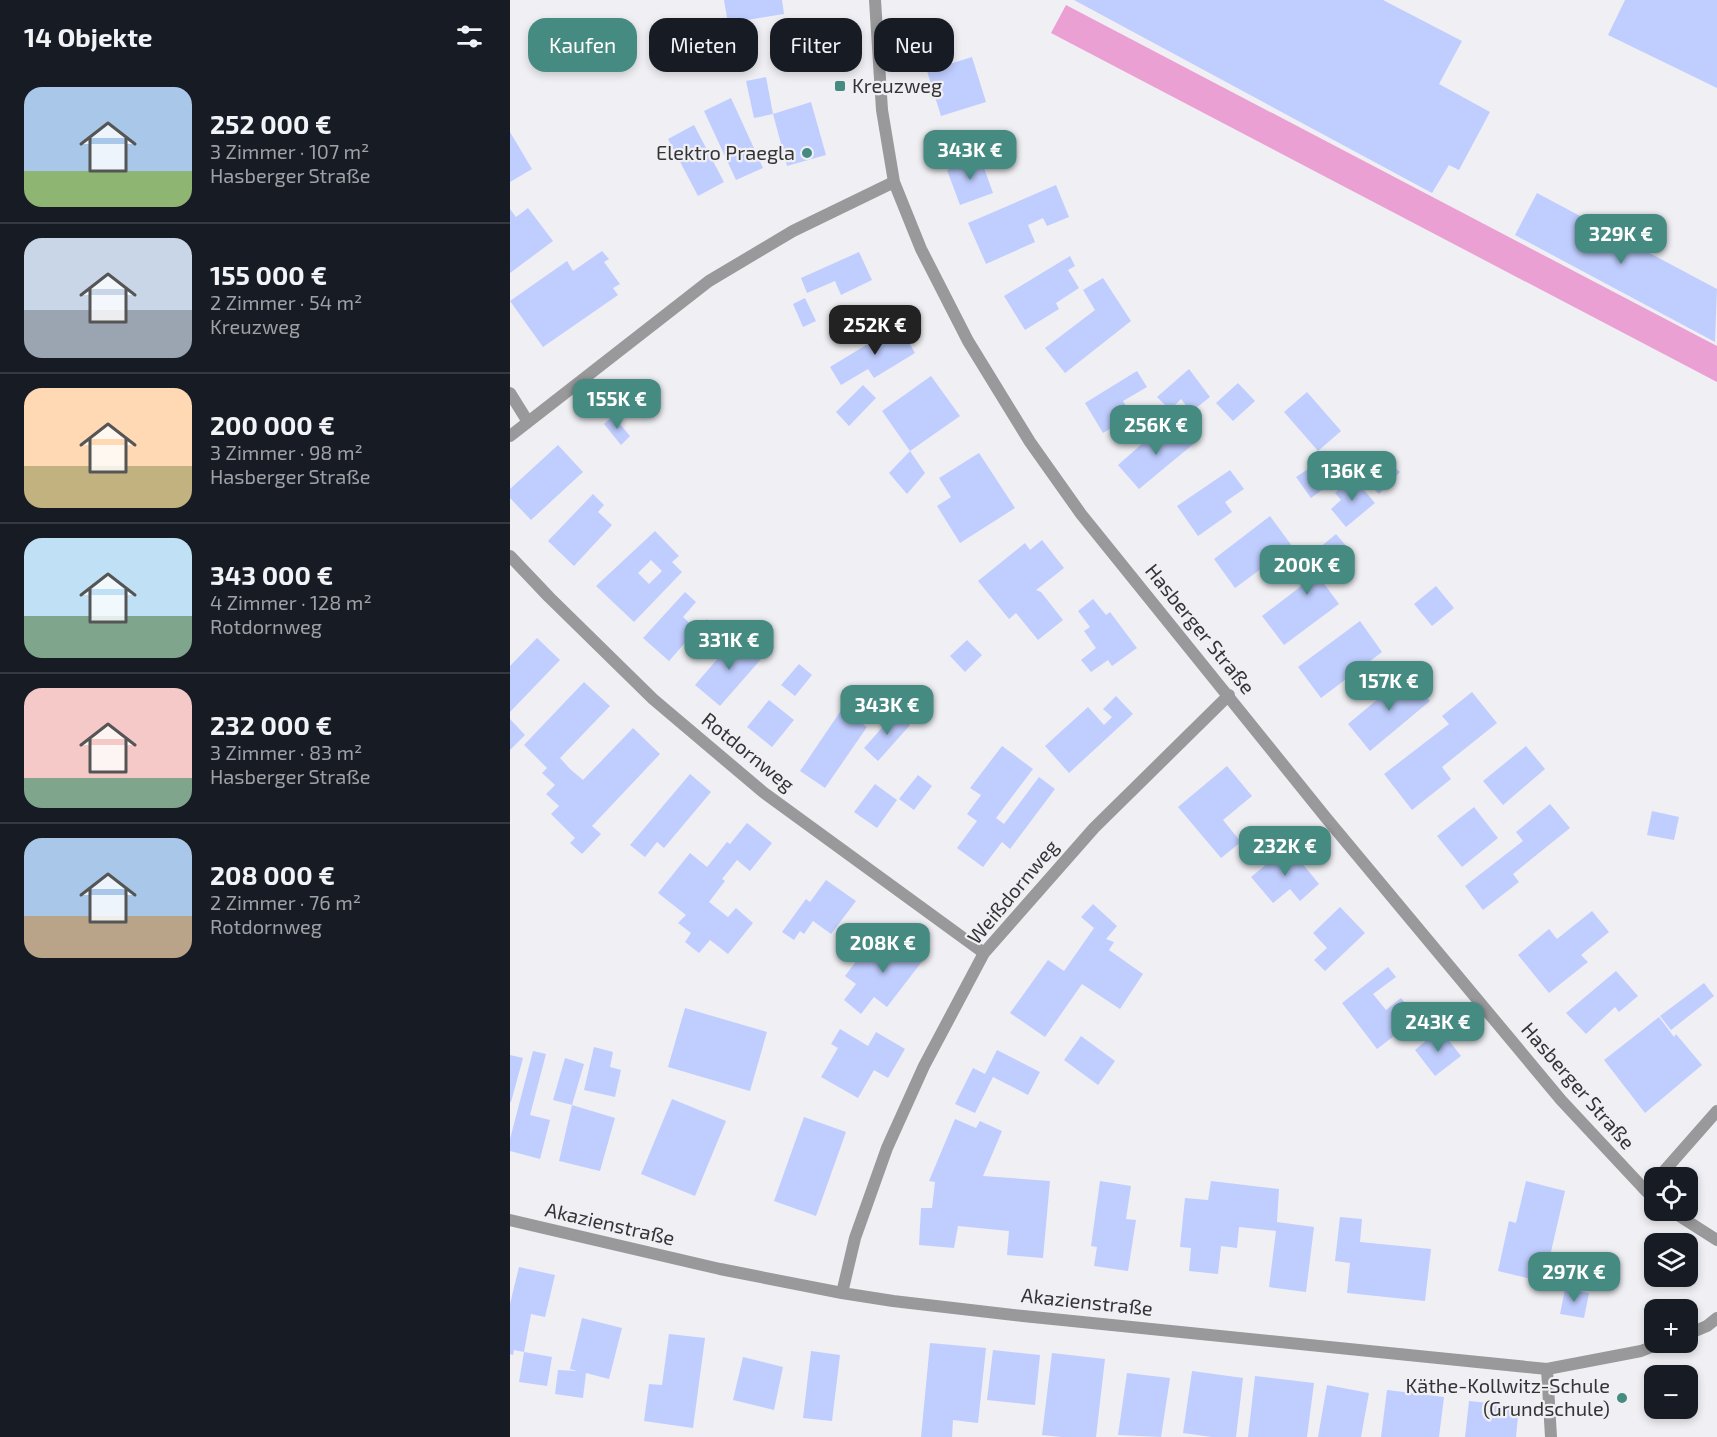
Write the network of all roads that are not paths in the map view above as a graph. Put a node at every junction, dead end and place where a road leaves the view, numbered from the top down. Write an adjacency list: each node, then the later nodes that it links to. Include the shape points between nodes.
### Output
1 (875, 0): 2 (street, Hasberger Straße, via 882,110)
2 (894, 182): 4 (street, via 793,231 710,281); 7 (street, Hasberger Straße, via 921,249 968,341 1030,442 1082,514)
3 (510, 393): 4 (street)
4 (528, 422): 5 (street)
5 (510, 436)
6 (510, 556): 8 (street, Rotdornweg, via 653,699 763,792)
7 (1229, 695): 8 (street, Weißdornweg, via 1094,828); 11 (street, Hasberger Straße, via 1561,1100)
8 (984, 953): 15 (street, Weißdornweg, via 924,1066 887,1148 855,1238)
9 (1717, 1111): 10 (street)
10 (1668, 1167)
11 (1644, 1189)
12 (510, 1220): 15 (street, Akazienstraße)
13 (1687, 1221): 14 (street)
14 (1717, 1240)
15 (842, 1293): 19 (street, Akazienstraße, via 1023,1316)
16 (1717, 1318): 17 (street)
17 (1698, 1330)
18 (1644, 1350): 19 (street, Akazienstraße)
19 (1547, 1369): 20 (street)
20 (1551, 1437)

